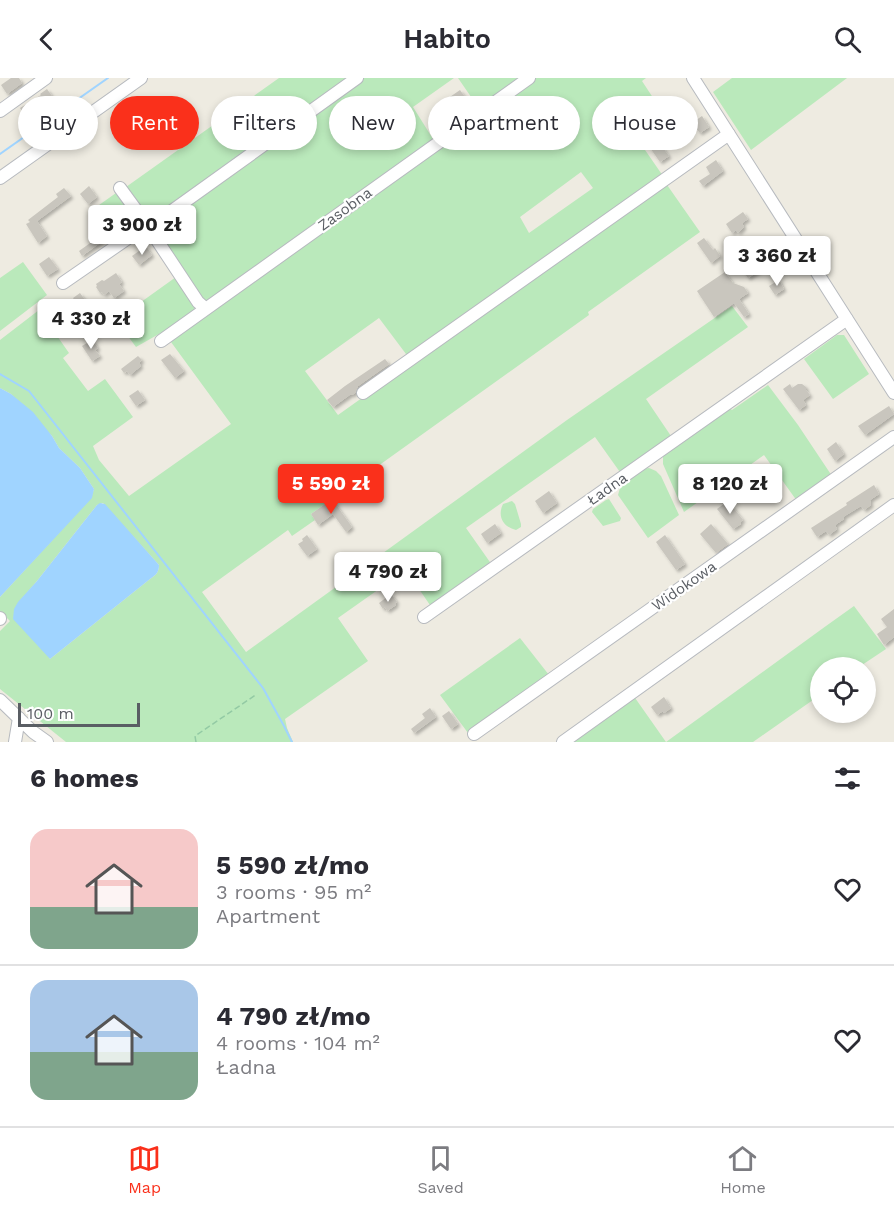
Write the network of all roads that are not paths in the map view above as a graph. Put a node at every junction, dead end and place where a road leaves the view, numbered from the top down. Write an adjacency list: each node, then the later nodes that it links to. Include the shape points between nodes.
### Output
1 (46, 78): 6 (street)
2 (141, 78): 8 (street)
3 (357, 78): 10 (street)
4 (529, 78): 12 (street, Zasobna)
5 (693, 78): 7 (street)
6 (0, 111)
7 (729, 134): 13 (street); 15 (street)
8 (0, 178)
9 (120, 188): 10 (street)
10 (147, 225): 11 (street); 12 (street)
11 (63, 283)
12 (206, 309): 14 (street, Zasobna)
13 (847, 319): 16 (street); 19 (street, Ładna)
14 (161, 341)
15 (363, 393)
16 (894, 393)
17 (894, 437): 22 (street, Widokowa)
18 (894, 506): 25 (street)
19 (424, 617)
20 (0, 700): 21 (street)
21 (19, 718): 23 (street); 24 (street)
22 (474, 734)
23 (15, 742)
24 (47, 742)
25 (563, 742)

